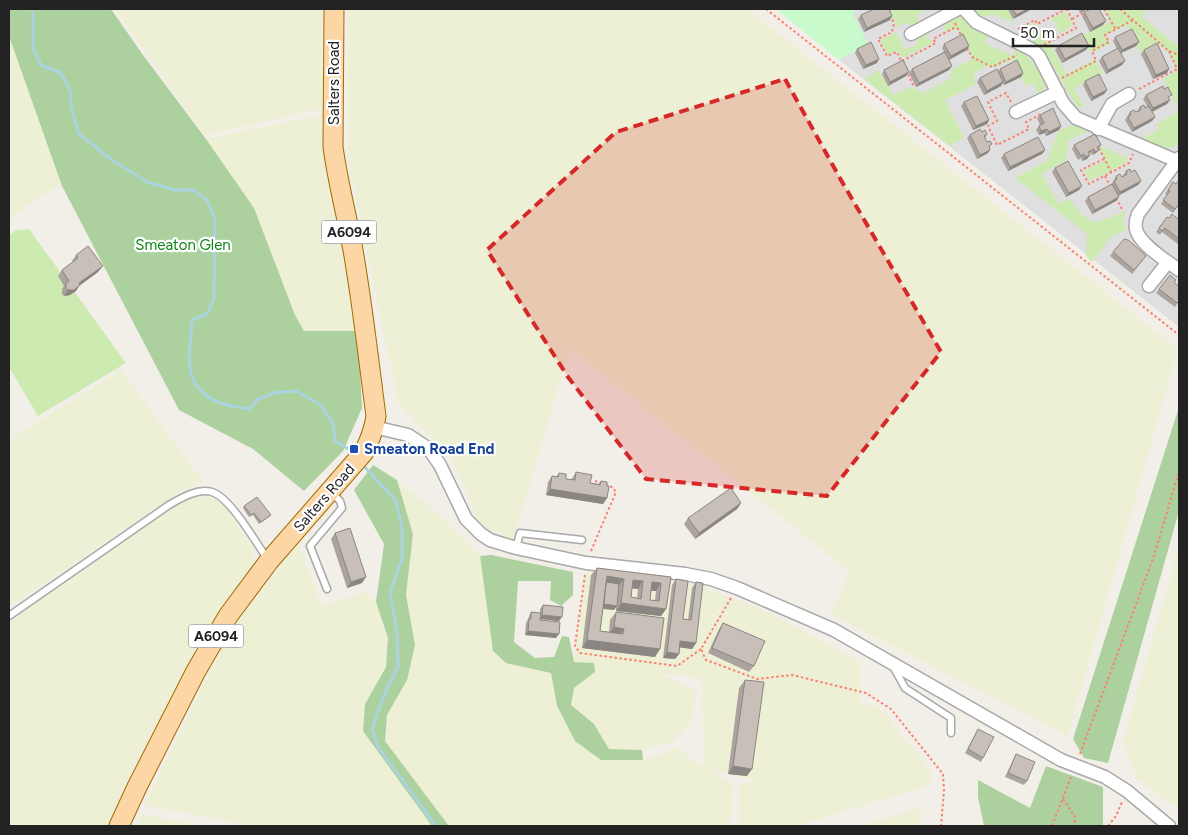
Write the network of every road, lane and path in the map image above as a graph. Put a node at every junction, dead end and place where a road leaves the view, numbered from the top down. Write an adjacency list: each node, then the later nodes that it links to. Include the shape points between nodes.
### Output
1 (334, 9): 37 (main road, Salters Road / A6094, via 333,147 363,310 376,416)
2 (766, 9): 36 (path)
3 (964, 9): 17 (street, via 976,22)
4 (1067, 9): 10 (path); 17 (path, via 1038,24 1035,20 1017,29)
5 (1091, 9): 10 (path)
6 (1104, 9): 13 (path)
7 (1120, 9): 11 (path)
8 (888, 11): 15 (path, via 894,23 892,32)
9 (954, 11): 12 (path); 14 (street)
10 (1072, 19): 17 (path, via 1076,28)
11 (1133, 20): 13 (path); 18 (path)
12 (957, 26): 17 (path, via 972,57 992,67 1020,53); 20 (path, via 933,39 936,44)
13 (1116, 30): 23 (path, via 1105,35 1109,42 1092,51 1096,61)
14 (910, 34)
15 (878, 39): 16 (path); 20 (path, via 886,56 897,52)
16 (873, 41)
17 (1023, 45): 23 (street, via 1039,56)
18 (1168, 51): 19 (path); 21 (path)
19 (1179, 55)
20 (902, 61): 22 (path)
21 (1178, 69): 24 (path)
22 (914, 86)
23 (1056, 87): 25 (street); 26 (street, via 1076,118)
24 (1129, 94): 26 (street, via 1112,104)
25 (1016, 112)
26 (1098, 129): 27 (street); 28 (path, via 1093,137)
27 (1137, 145): 29 (street); 30 (path, via 1129,163)
28 (1104, 159): 30 (path); 31 (path, via 1081,170 1089,184)
29 (1178, 160): 33 (street, via 1138,214 1136,222 1139,237)
30 (1111, 172): 31 (path)
31 (1105, 176): 32 (path)
32 (1122, 209)
33 (1168, 262): 34 (street); 35 (street)
34 (1179, 270)
35 (1149, 286)
36 (1179, 335)
37 (374, 427): 40 (main road, Salters Road / A6094, via 364,452); 42 (street, via 408,435 430,449 466,519 490,540)
38 (1179, 471): 51 (path, via 1154,556)
39 (595, 481): 44 (path, via 612,487 616,492)
40 (330, 492): 43 (main road, Salters Road / A6094); 46 (lane, via 340,500 342,508 310,546)
41 (582, 540): 42 (lane, via 520,533)
42 (516, 548): 44 (street)
43 (269, 561): 47 (lane, via 223,498 212,492 200,491 169,505); 55 (main road, Salters Road / A6094, via 228,616 201,663)
44 (586, 563): 45 (street, via 685,574); 48 (path, via 575,646 580,653 677,666)
45 (737, 588): 48 (path); 49 (street, via 834,630)
46 (326, 589)
47 (9, 616)
48 (701, 649): 56 (path, via 706,660 757,679 792,675 866,693 892,709 943,774)
49 (891, 663): 50 (lane, via 905,688 951,718); 53 (street, bridge, via 1061,760 1105,777)
50 (951, 733)
51 (1078, 760)
52 (1071, 778): 54 (path)
53 (1127, 791): 59 (path); 60 (street)
54 (1063, 799): 57 (path); 58 (path, via 1074,817)
55 (119, 826)
56 (941, 826)
57 (1052, 826)
58 (1075, 826)
59 (1108, 826)
60 (1169, 826)

